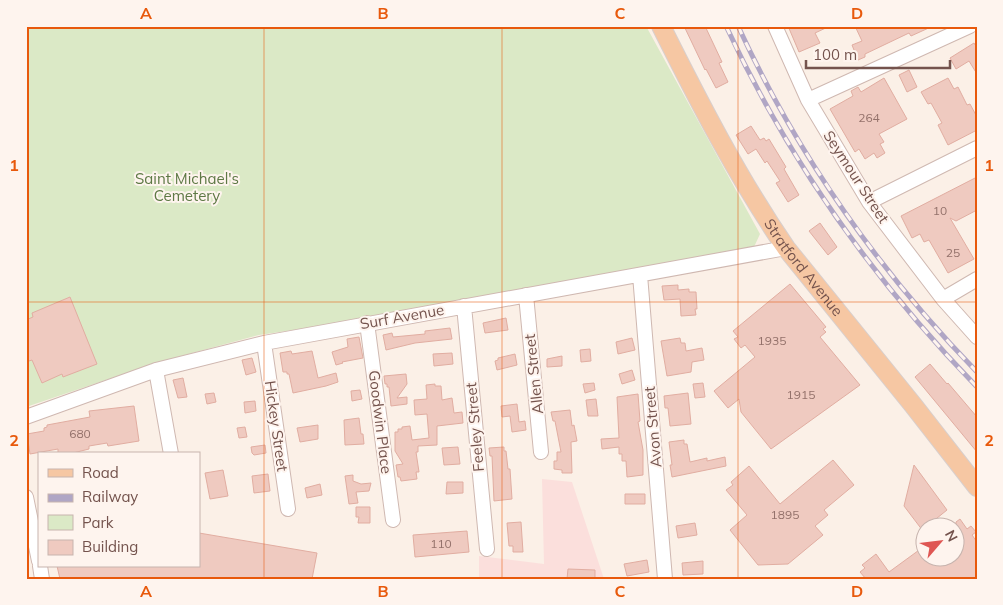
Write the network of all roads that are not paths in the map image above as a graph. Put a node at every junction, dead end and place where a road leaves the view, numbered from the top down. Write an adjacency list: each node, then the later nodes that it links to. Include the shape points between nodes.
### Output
1 (661, 26): 7 (main road, Stratford Avenue, via 726,151)
2 (775, 26): 4 (street, Seymour Street)
3 (970, 26): 4 (street)
4 (808, 100): 6 (street, Seymour Street)
5 (977, 148): 6 (street)
6 (869, 202): 11 (street, Seymour Street)
7 (786, 248): 8 (street, Surf Avenue); 20 (main road, Stratford Avenue)
8 (640, 274): 10 (street, Surf Avenue); 26 (street, Avon Street)
9 (977, 279): 11 (street)
10 (526, 296): 12 (street, Surf Avenue); 19 (street, Allen Street)
11 (943, 299): 14 (street, Seymour Street)
12 (464, 306): 13 (street, Surf Avenue); 24 (street, Feeley Street)
13 (367, 323): 15 (street, Surf Avenue); 23 (street, Goodwin Place)
14 (977, 337)
15 (264, 342): 16 (street, Surf Avenue); 22 (street, Hickey Street)
16 (156, 370): 17 (street, Surf Avenue); 18 (street)
17 (26, 417)
18 (171, 452)
19 (541, 452)
20 (977, 487)
21 (26, 497): 25 (street)
22 (288, 509)
23 (393, 520)
24 (486, 548)
25 (38, 556)
26 (665, 579)

